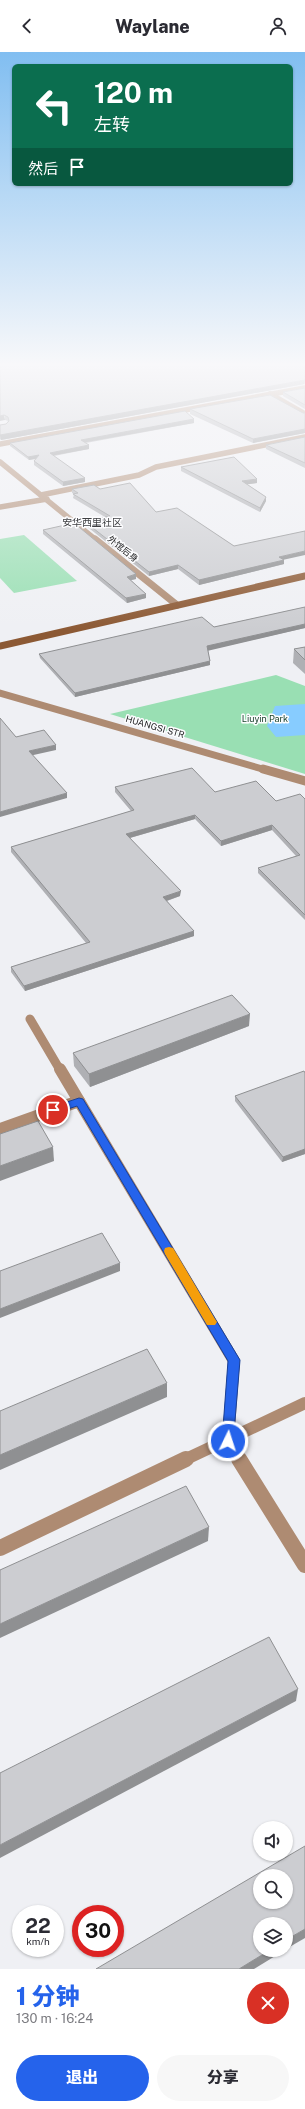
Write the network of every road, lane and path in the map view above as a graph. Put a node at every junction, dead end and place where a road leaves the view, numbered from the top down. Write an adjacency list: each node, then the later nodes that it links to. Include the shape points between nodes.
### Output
1 (228, 452): 3 (street, via 156,467 139,475)
2 (0, 462): 3 (street, 外馆后身)
3 (41, 495): 4 (street, 外馆后身)
4 (47, 499): 5 (street); 7 (street, 外馆后身)
5 (0, 507)
6 (305, 576): 7 (street)
7 (177, 605): 8 (street)
8 (0, 646)
9 (0, 693): 10 (street, HUANGSI STR)
10 (305, 781)
11 (30, 1019): 12 (street)
12 (79, 1101): 13 (street); 15 (street, via 234,1360)
13 (0, 1129)
14 (305, 1403): 15 (street)
15 (228, 1441): 16 (street); 17 (street)
16 (0, 1548)
17 (305, 1565)

